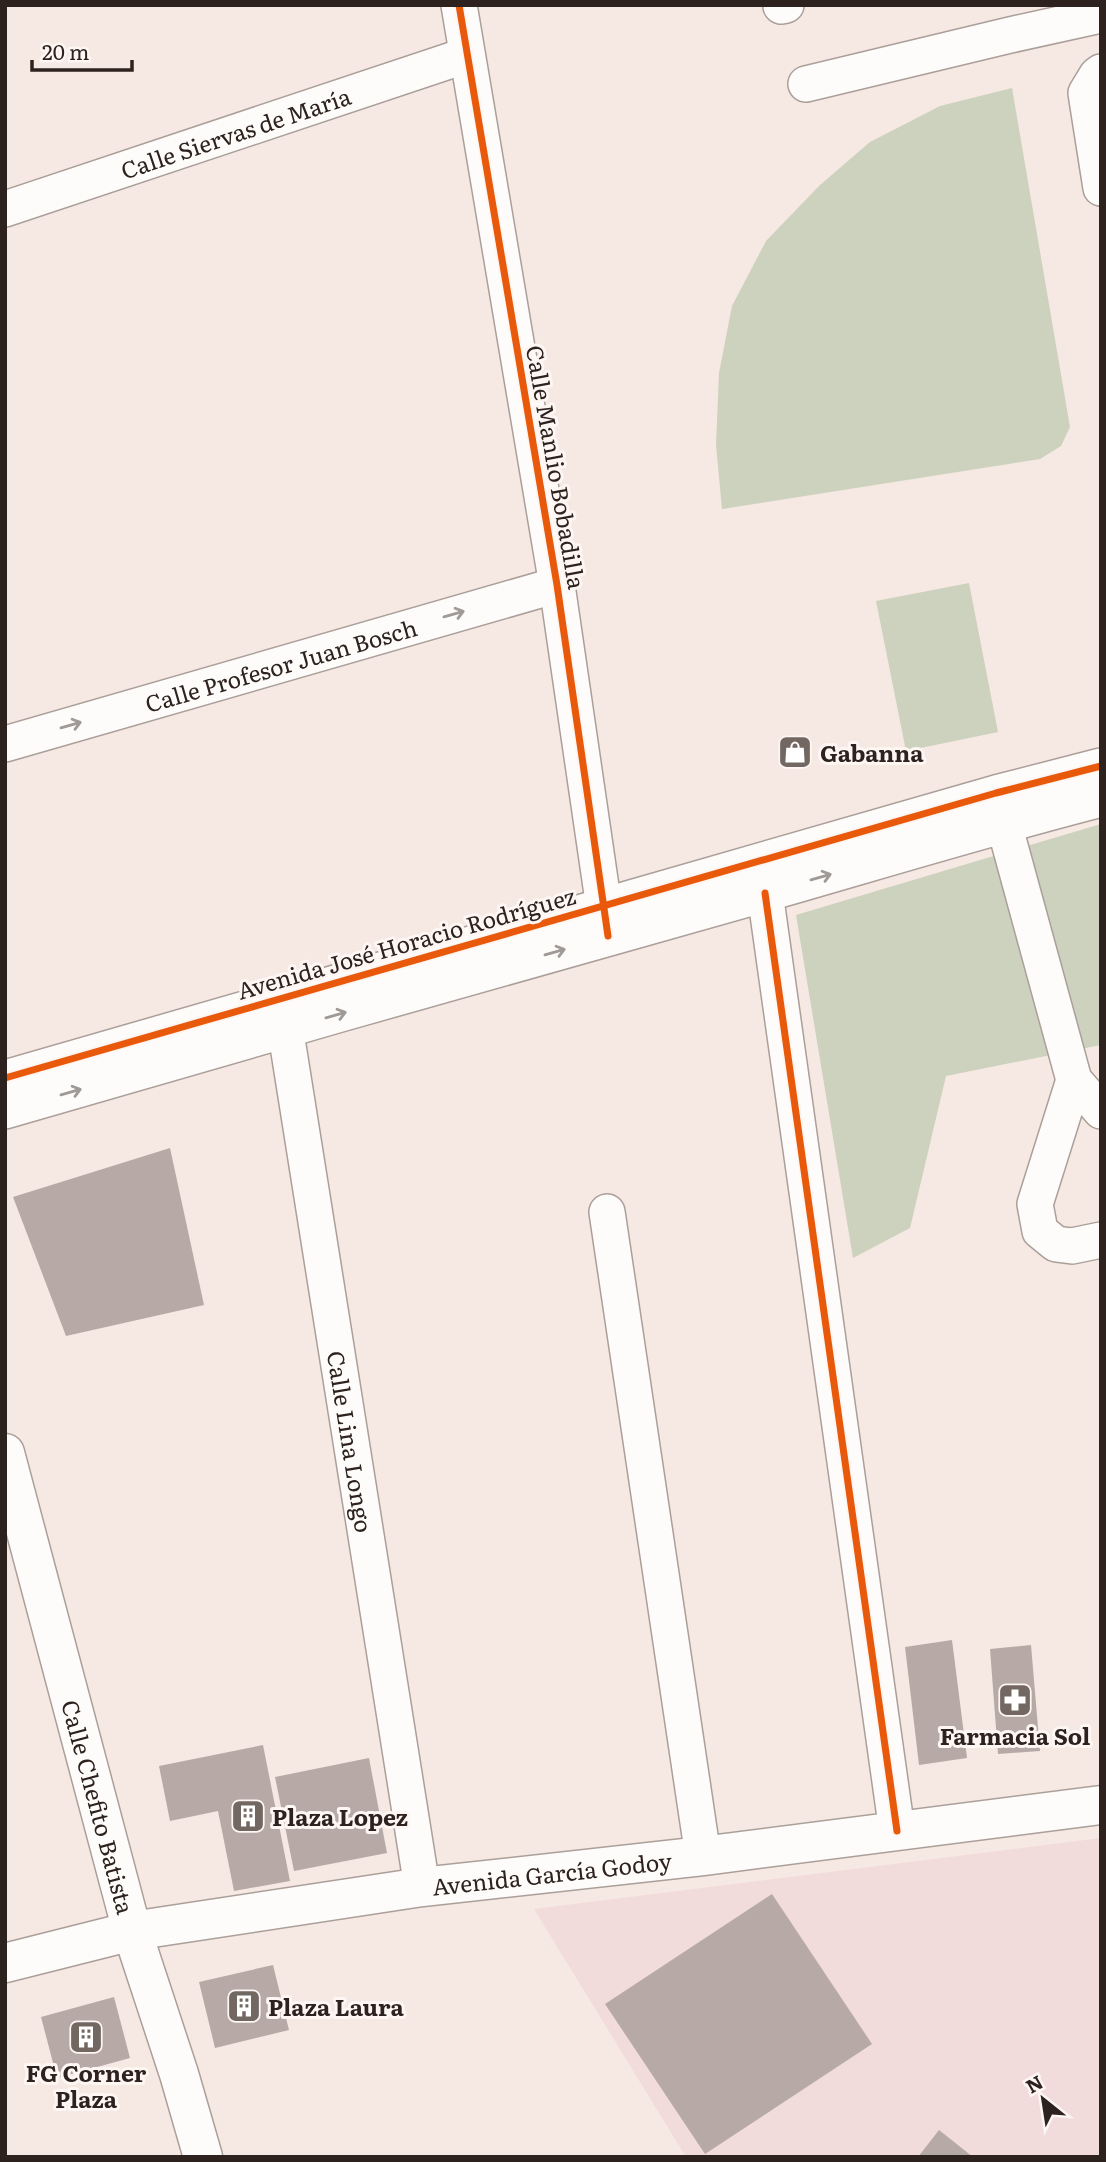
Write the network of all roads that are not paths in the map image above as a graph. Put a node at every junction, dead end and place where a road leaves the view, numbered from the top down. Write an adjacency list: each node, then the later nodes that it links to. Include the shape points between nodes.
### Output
1 (459, 5): 4 (street, Calle Manlio Bobadilla)
2 (1101, 15): 3 (street)
3 (1007, 20): 6 (street)
4 (467, 55): 8 (street, Calle Siervas de María); 9 (street, Calle Manlio Bobadilla)
5 (1101, 72): 7 (street, via 1086,93)
6 (806, 84)
7 (1101, 188)
8 (5, 209)
9 (558, 584): 10 (street, Calle Profesor Juan Bosch, one-way to 9); 15 (street, Calle Manlio Bobadilla)
10 (5, 744)
11 (1101, 766): 15 (street, Avenida José Horacio Rodríguez, via 996,793)
12 (1101, 799): 13 (street, Avenida José Horacio Rodríguez)
13 (1004, 824): 14 (street, Avenida José Horacio Rodríguez, one-way to 13); 18 (street)
14 (765, 893): 15 (street, Avenida José Horacio Rodríguez); 25 (street)
15 (606, 921): 16 (street, Avenida José Horacio Rodríguez)
16 (283, 1013): 17 (street, Avenida José Horacio Rodríguez); 19 (street, Avenida José Horacio Rodríguez, one-way to 16); 27 (street, Calle Lina Longo)
17 (5, 1078)
18 (1074, 1080): 20 (street); 22 (street, via 1035,1205 1040,1231 1056,1244)
19 (5, 1111)
20 (1101, 1111)
21 (607, 1212): 26 (street)
22 (1101, 1240)
23 (5, 1453): 28 (main road, Calle Chefito Batista)
24 (1101, 1805): 25 (main road, Avenida García Godoy)
25 (897, 1831): 26 (main road, Avenida García Godoy)
26 (703, 1856): 27 (main road, Avenida García Godoy)
27 (422, 1887): 28 (main road, Avenida García Godoy)
28 (132, 1931): 29 (main road, Avenida García Godoy); 30 (main road, Calle Chefito Batista)
29 (5, 1963)
30 (203, 2157)

